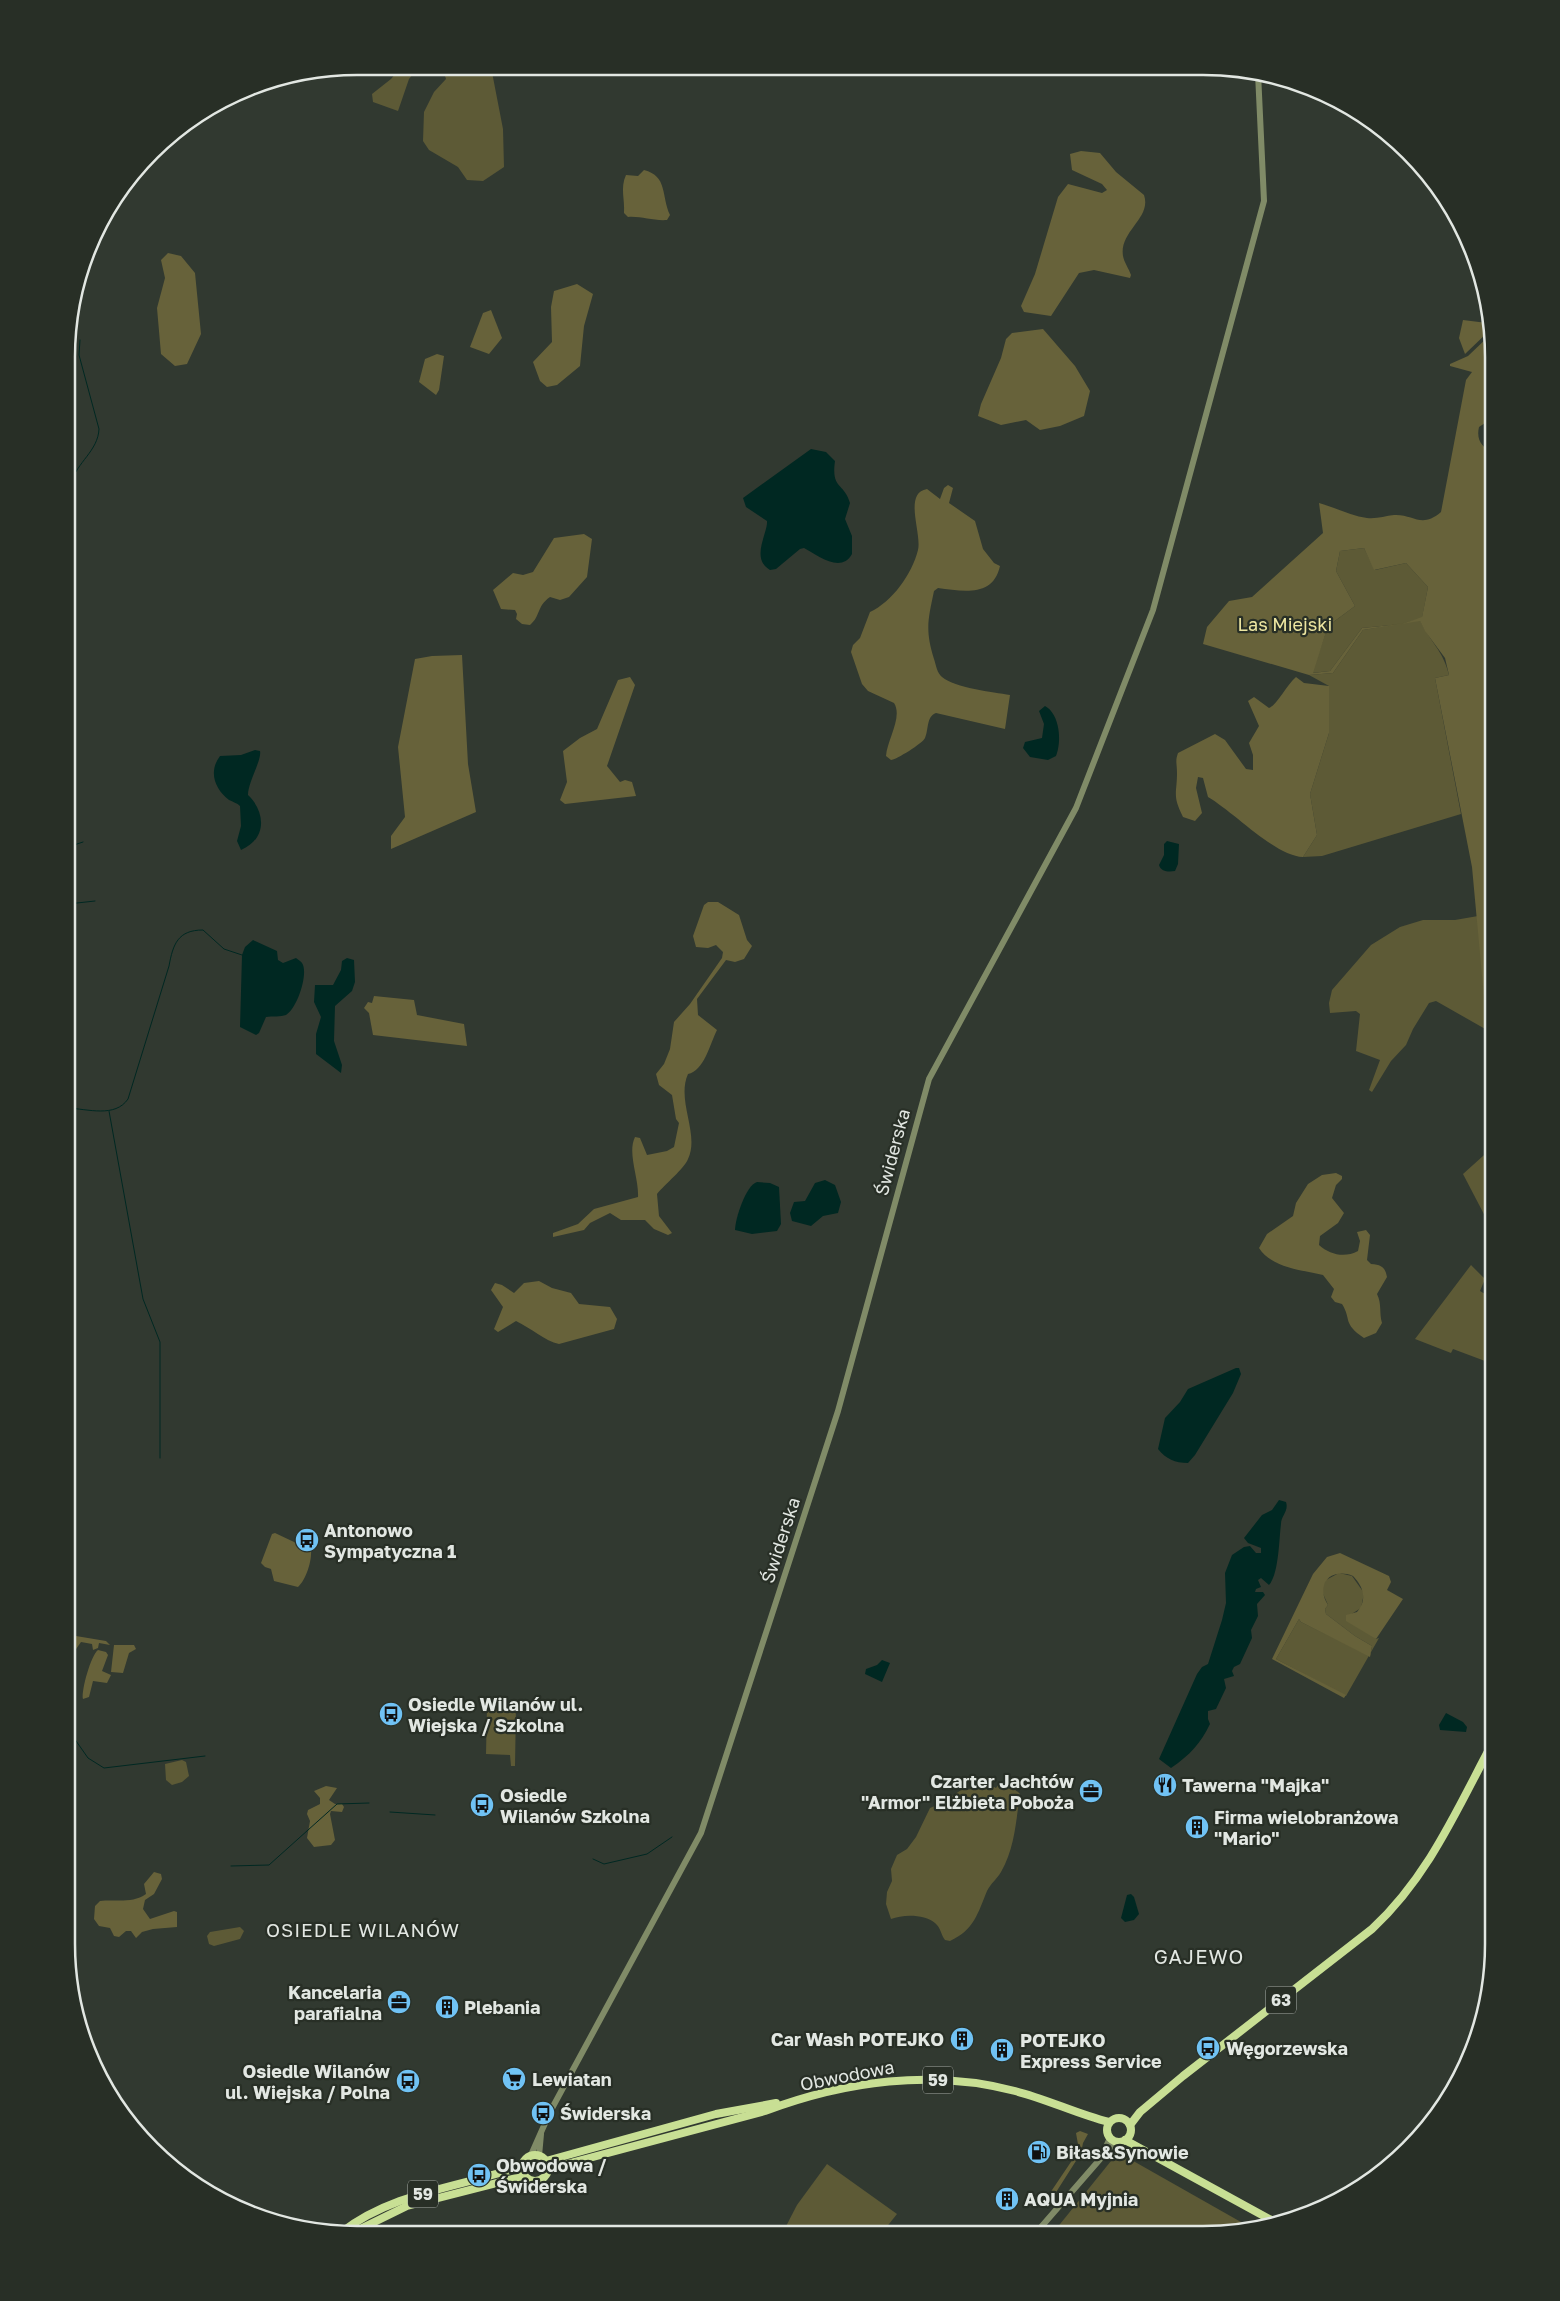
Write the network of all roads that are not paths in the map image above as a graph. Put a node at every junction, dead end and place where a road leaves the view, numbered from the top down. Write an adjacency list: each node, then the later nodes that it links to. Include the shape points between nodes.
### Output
1 (1258, 80): 7 (street, Świderska, via 1264,200 1160,588 1076,808 934,1070 923,1098 838,1411 701,1833 542,2130)
2 (1485, 1757): 3 (main road, 63, via 1430,1860 1392,1911)
3 (1127, 2122): 4 (main road, via 1114,2118); 5 (main road)
4 (1108, 2125): 6 (main road); 8 (main road, Obwodowa / 59, via 1016,2091 948,2080 878,2082 716,2114)
5 (1128, 2137): 6 (main road); 11 (main road)
6 (1112, 2140): 14 (street)
7 (535, 2156): 8 (main road); 9 (main road, via 525,2159)
8 (547, 2165): 10 (main road, Obwodowa / 59, via 540,2180 532,2181)
9 (522, 2166): 10 (main road); 12 (main road, 59, via 390,2204)
10 (524, 2176): 13 (main road, Obwodowa / 59, via 407,2206)
11 (1268, 2218)
12 (351, 2226)
13 (366, 2226)
14 (1042, 2226)

